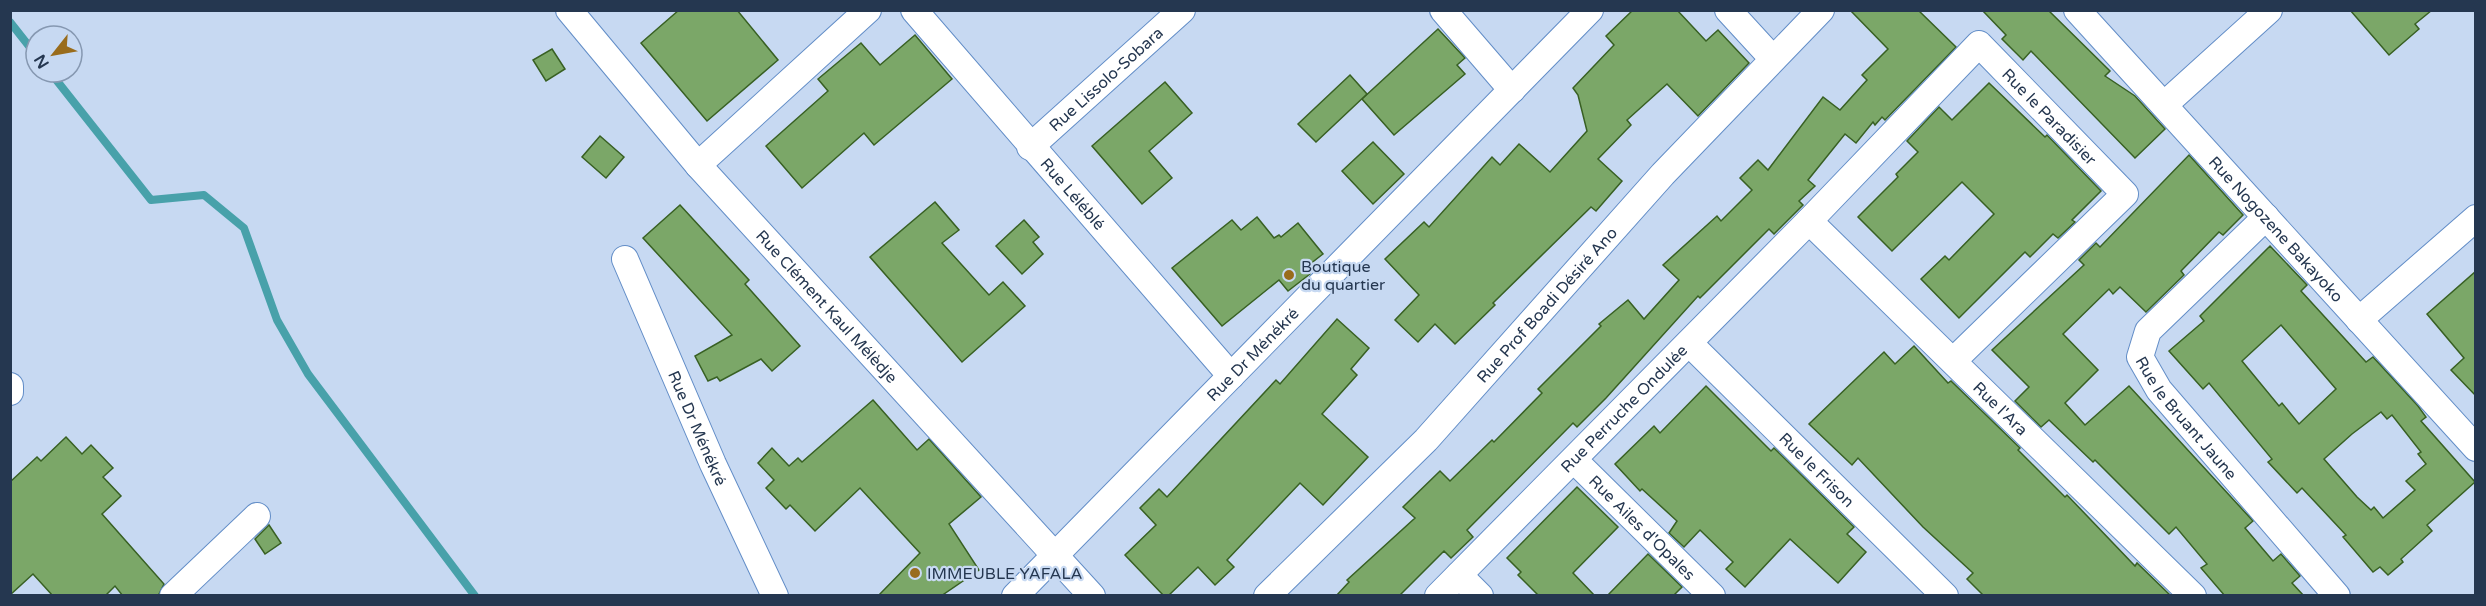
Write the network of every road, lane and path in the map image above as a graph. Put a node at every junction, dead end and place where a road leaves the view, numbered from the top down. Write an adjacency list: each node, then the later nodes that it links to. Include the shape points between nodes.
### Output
1 (569, 10): 15 (street, Rue Clément Kaul Mélèdje)
2 (868, 10): 15 (street)
3 (914, 10): 14 (street, Rue Léléblé)
4 (1443, 10): 12 (street)
5 (1590, 10): 12 (street, Rue Dr Ménékré)
6 (1728, 10): 11 (street)
7 (1821, 10): 11 (street, Rue Prof Boadi Désiré Ano)
8 (2077, 10): 13 (street, Rue Nogozene Bakayoko)
9 (2269, 10): 13 (street)
10 (1179, 11): 14 (street, Rue Lissolo-Sobara)
11 (1773, 59): 35 (street, Rue Prof Boadi Désiré Ano, via 1663,174 1426,440)
12 (1512, 90): 23 (street, Rue Dr Ménékré)
13 (2164, 105): 16 (street, Rue Nogozene Bakayoko)
14 (1030, 147): 23 (street, Rue Léléblé)
15 (698, 165): 29 (street, Rue Clément Kaul Mélèdje)
16 (2266, 217): 20 (street, Rue Nogozene Bakayoko); 41 (street, Rue le Bruant Jaune, via 2148,331 2140,357 2159,390)
17 (2475, 218): 20 (street)
18 (1809, 221): 21 (street, Rue Perruche Ondulée); 22 (street, Rue l'Ara); 22 (street, Rue le Paradisier, via 1979,44 2125,194)
19 (625, 259): 32 (street, Rue Dr Ménékré, via 713,464)
20 (2359, 320): 26 (street, Rue Nogozene Bakayoko)
21 (1689, 343): 27 (street, Rue Perruche Ondulée); 39 (street, Rue le Frison)
22 (1953, 361): 40 (street, Rue l'Ara)
23 (1231, 376): 29 (street, Rue Dr Ménékré)
24 (10, 386): 25 (street)
25 (10, 392)
26 (2475, 447)
27 (1574, 460): 30 (street, Rue Perruche Ondulée); 38 (street, Rue Ailes d'Opales)
28 (257, 516): 31 (street)
29 (1055, 553): 33 (street, Rue Dr Ménékré); 34 (street, Rue Clément Kaul Mélèdje)
30 (1459, 575): 36 (street, Rue Perruche Ondulée); 37 (street)
31 (173, 596)
32 (776, 596)
33 (1016, 596)
34 (1092, 596)
35 (1267, 596)
36 (1438, 596)
37 (1480, 596)
38 (1712, 596)
39 (1945, 596)
40 (2193, 596)
41 (2337, 596)

